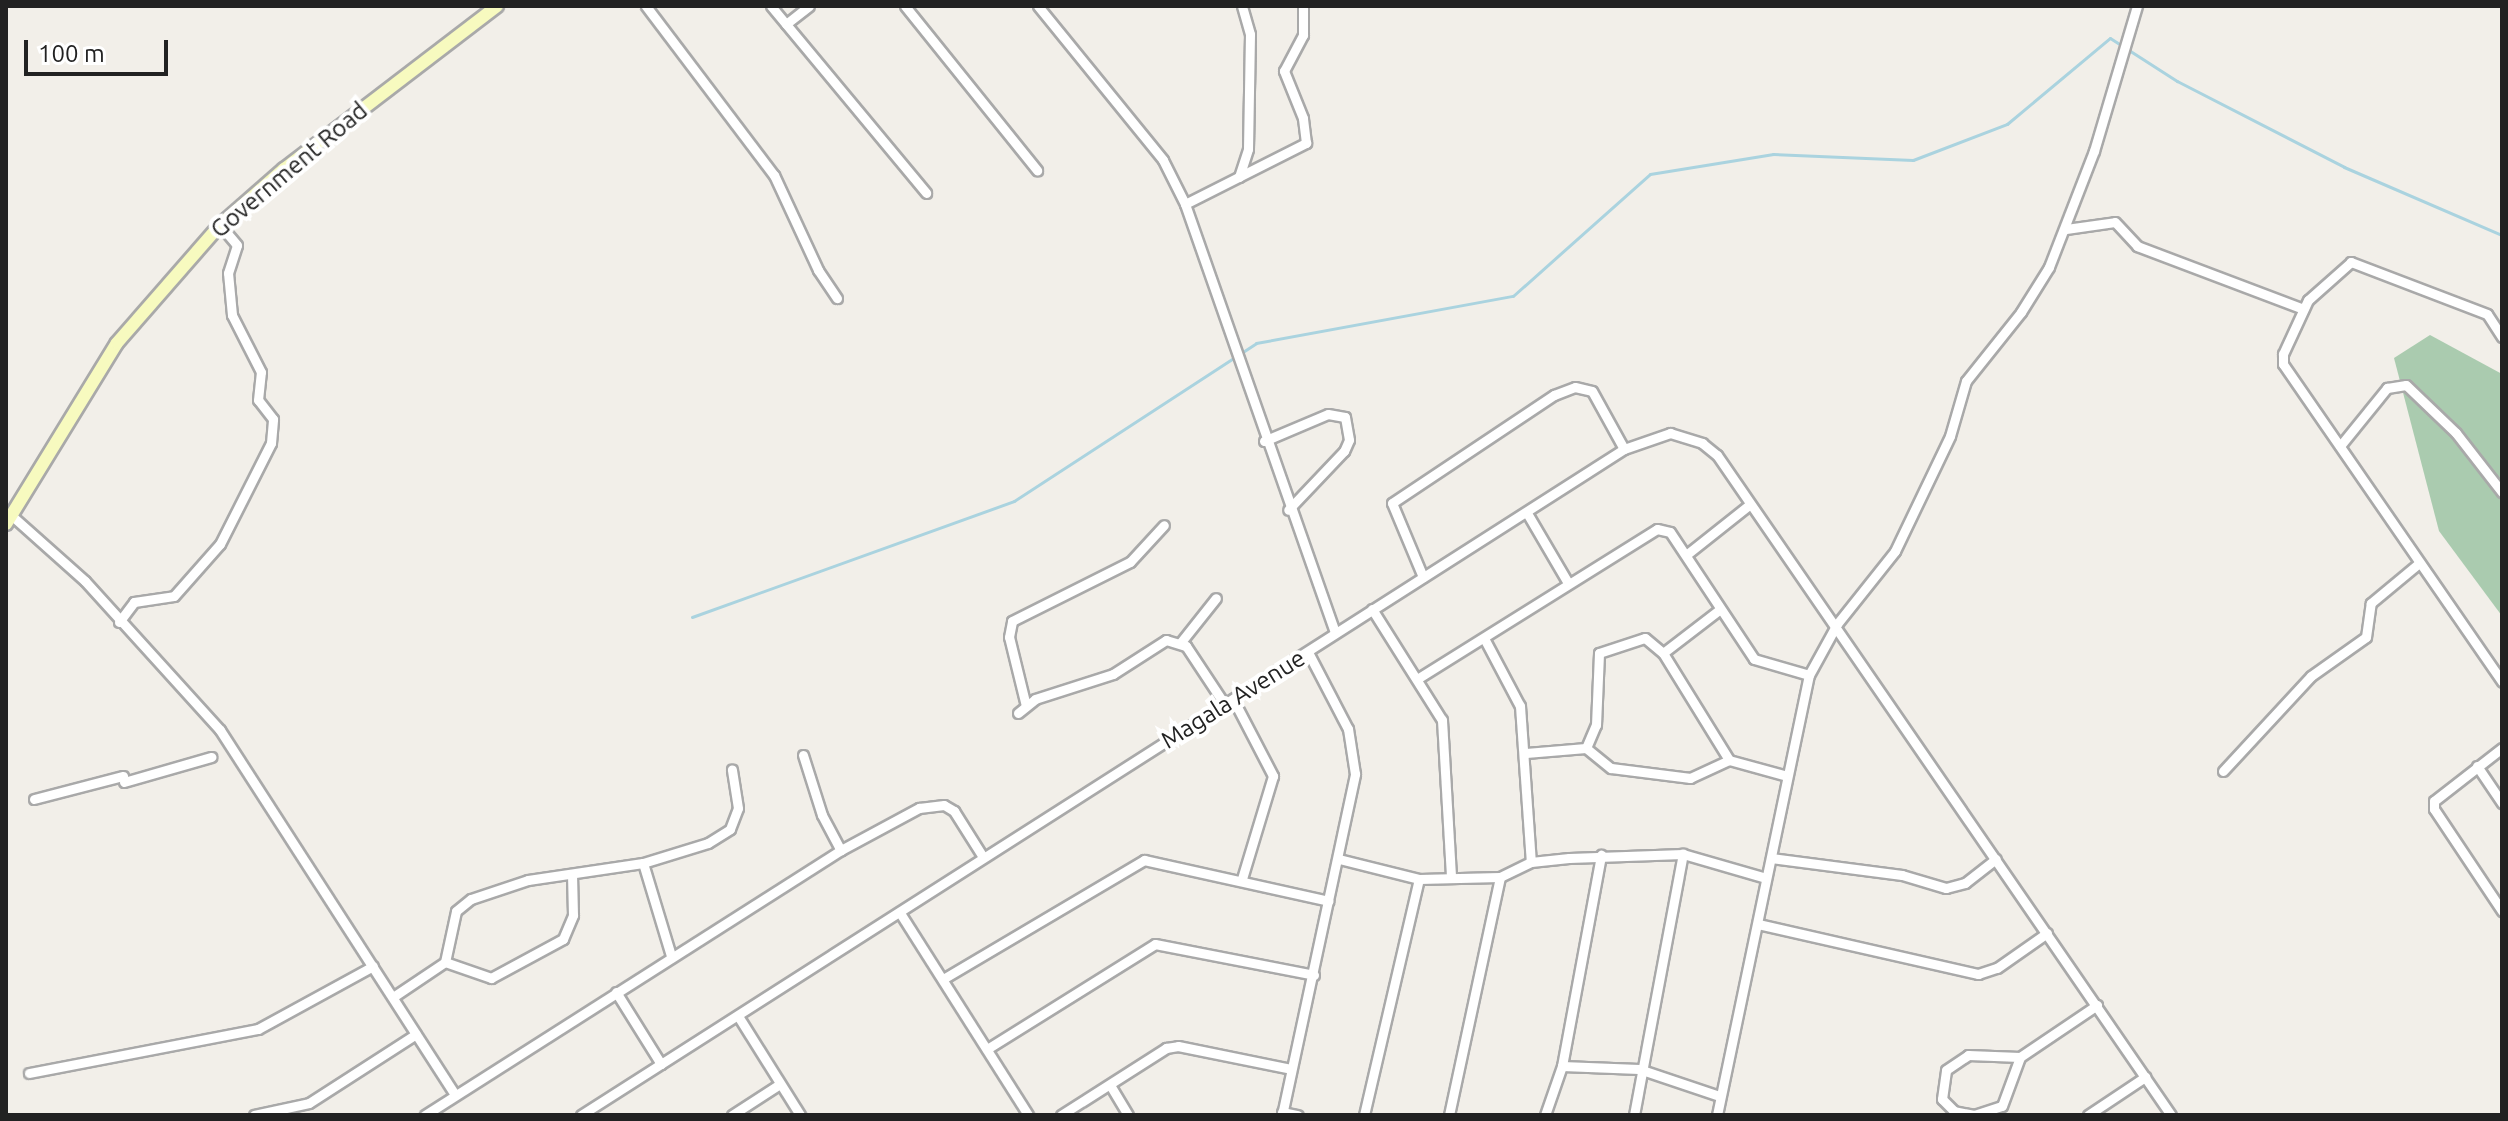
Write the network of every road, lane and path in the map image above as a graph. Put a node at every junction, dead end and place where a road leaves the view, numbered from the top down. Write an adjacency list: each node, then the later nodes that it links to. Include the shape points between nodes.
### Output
1 (497, 6): 15 (street, Government Road, via 284,169)
2 (646, 6): 17 (street, via 774,175 818,270)
3 (771, 6): 10 (street)
4 (809, 6): 10 (street)
5 (905, 6): 11 (street)
6 (1038, 6): 14 (street, via 1163,160)
7 (1242, 6): 12 (street, via 1250,34 1248,149)
8 (1303, 6): 12 (street, via 1303,35 1284,71 1303,118 1306,143)
9 (2137, 6): 16 (street)
10 (786, 24): 13 (street)
11 (1037, 170)
12 (1239, 177): 14 (street)
13 (926, 193)
14 (1185, 204): 20 (street)
15 (220, 225): 26 (street, Government Road, via 117,343); 36 (street, via 237,245 228,273 232,315 261,372 258,400 273,419 271,443 220,544 174,596 134,602)
16 (2066, 229): 18 (street, via 2115,222 2137,246); 37 (street, via 2021,312 1966,381 1950,436 1895,551)
17 (837, 298)
18 (2304, 309): 19 (street, via 2340,266 2358,262 2487,314); 21 (street, via 2283,364)
19 (2502, 337)
20 (1264, 441): 25 (street); 25 (street, via 1328,414 1345,417 1349,440 1344,451)
21 (2340, 446): 23 (street, via 2387,388 2406,385 2456,433); 30 (street)
22 (1624, 449): 24 (street, Magala Avenue, via 1670,433 1702,443 1717,455); 27 (street, Magala Avenue); 31 (street, via 1592,391 1575,387 1554,395 1395,499 1392,509)
23 (2502, 492)
24 (1749, 505): 29 (street); 37 (street, Magala Avenue)
25 (1288, 510): 38 (street)
26 (10, 511): 36 (street, via 85,581)
27 (1527, 513): 31 (street, Magala Avenue); 32 (street)
28 (1164, 525): 40 (street, via 1130,562 1012,621 1009,637 1022,709 1113,674 1153,645)
29 (1686, 555): 32 (street, via 1670,532 1657,529); 35 (street)
30 (2418, 564): 45 (street); 55 (street, via 2371,603 2366,637 2311,676)
31 (1423, 577): 34 (street, Magala Avenue)
32 (1568, 583): 39 (street)
33 (1216, 598): 40 (street)
34 (1372, 609): 38 (street, Magala Avenue); 44 (street)
35 (1719, 610): 42 (street); 43 (street, via 1754,659)
36 (119, 622): 81 (street, via 176,677 220,730)
37 (1837, 624): 43 (street); 65 (street, Magala Avenue)
38 (1335, 633): 41 (street, Magala Avenue)
39 (1485, 640): 44 (street); 49 (street, via 1517,694)
40 (1181, 642): 46 (street)
41 (1308, 652): 46 (street, Magala Avenue); 64 (street, via 1338,704 1354,748 1355,774)
42 (1663, 653): 47 (street, via 1638,637 1599,653 1596,725); 52 (street)
43 (1809, 675): 56 (street)
44 (1417, 679): 70 (street, via 1446,736)
45 (2502, 682)
46 (1229, 702): 62 (street, Magala Avenue); 72 (street, via 1273,776)
47 (1586, 748): 49 (street); 52 (street, via 1611,768 1690,778)
48 (2502, 748): 53 (street)
49 (1526, 753): 66 (street)
50 (803, 755): 59 (street, via 819,807)
51 (211, 757): 57 (street)
52 (1729, 760): 56 (street)
53 (2477, 766): 58 (street); 75 (street, via 2440,794 2434,809)
54 (732, 769): 67 (street, via 738,808 730,829 708,843)
55 (2223, 771)
56 (1787, 776): 63 (street)
57 (34, 799)
58 (2502, 803)
59 (841, 850): 62 (street, via 919,808 944,805 954,811); 79 (street)
60 (1683, 854): 61 (street); 71 (street); 94 (street)
61 (1601, 855): 66 (street); 92 (street)
62 (983, 857): 76 (street, Magala Avenue)
63 (1771, 858): 65 (street, via 1902,875 1946,888 1965,883); 71 (street)
64 (1339, 859): 73 (street); 74 (street)
65 (1996, 859): 78 (street, Magala Avenue)
66 (1531, 862): 69 (street)
67 (643, 863): 68 (street); 79 (street)
68 (572, 875): 80 (street, via 514,883 471,899 456,911); 80 (street, via 573,915 563,939 491,978)
69 (1500, 877): 70 (street); 112 (street)
70 (1451, 878): 73 (street)
71 (1766, 878): 77 (street)
72 (1242, 879): 74 (street); 83 (street, via 1144,860)
73 (1419, 879): 111 (street)
74 (1329, 901): 82 (street)
75 (2502, 911)
76 (900, 913): 83 (street); 87 (street, Magala Avenue)
77 (1758, 924): 78 (street, via 1978,974 1997,968); 100 (street)
78 (2047, 933): 86 (street, Magala Avenue)
79 (671, 956): 84 (street)
80 (445, 962): 85 (street)
81 (373, 966): 85 (street); 95 (street, via 258,1029)
82 (1314, 975): 89 (street, via 1155,944); 93 (street)
83 (943, 979): 89 (street)
84 (616, 992): 91 (street); 99 (street)
85 (393, 997): 88 (street)
86 (2097, 1005): 90 (street); 96 (street, Magala Avenue)
87 (738, 1016): 91 (street, Magala Avenue); 97 (street)
88 (416, 1034): 99 (street); 102 (street, via 309,1103)
89 (987, 1049): 107 (street)
90 (2020, 1057): 116 (street, via 2002,1106); 116 (street, via 1968,1055 1946,1070 1942,1099 1954,1111)
91 (661, 1064): 104 (street, Magala Avenue)
92 (1562, 1066): 94 (street); 113 (street)
93 (1291, 1069): 98 (street, via 1178,1046); 101 (street)
94 (1639, 1069): 100 (street); 114 (street)
95 (29, 1073)
96 (2145, 1077): 117 (street); 118 (street, Magala Avenue)
97 (780, 1084): 105 (street); 106 (street)
98 (1110, 1085): 108 (street); 109 (street)
99 (455, 1094): 103 (street)
100 (1719, 1096): 115 (street)
101 (1282, 1114): 110 (street)
102 (254, 1115)
103 (425, 1115)
104 (581, 1115)
105 (732, 1115)
106 (800, 1115)
107 (1028, 1115)
108 (1061, 1115)
109 (1128, 1115)
110 (1298, 1115)
111 (1364, 1115)
112 (1449, 1115)
113 (1545, 1115)
114 (1634, 1115)
115 (1717, 1115)
116 (1974, 1115)
117 (2088, 1115)
118 (2171, 1115)

